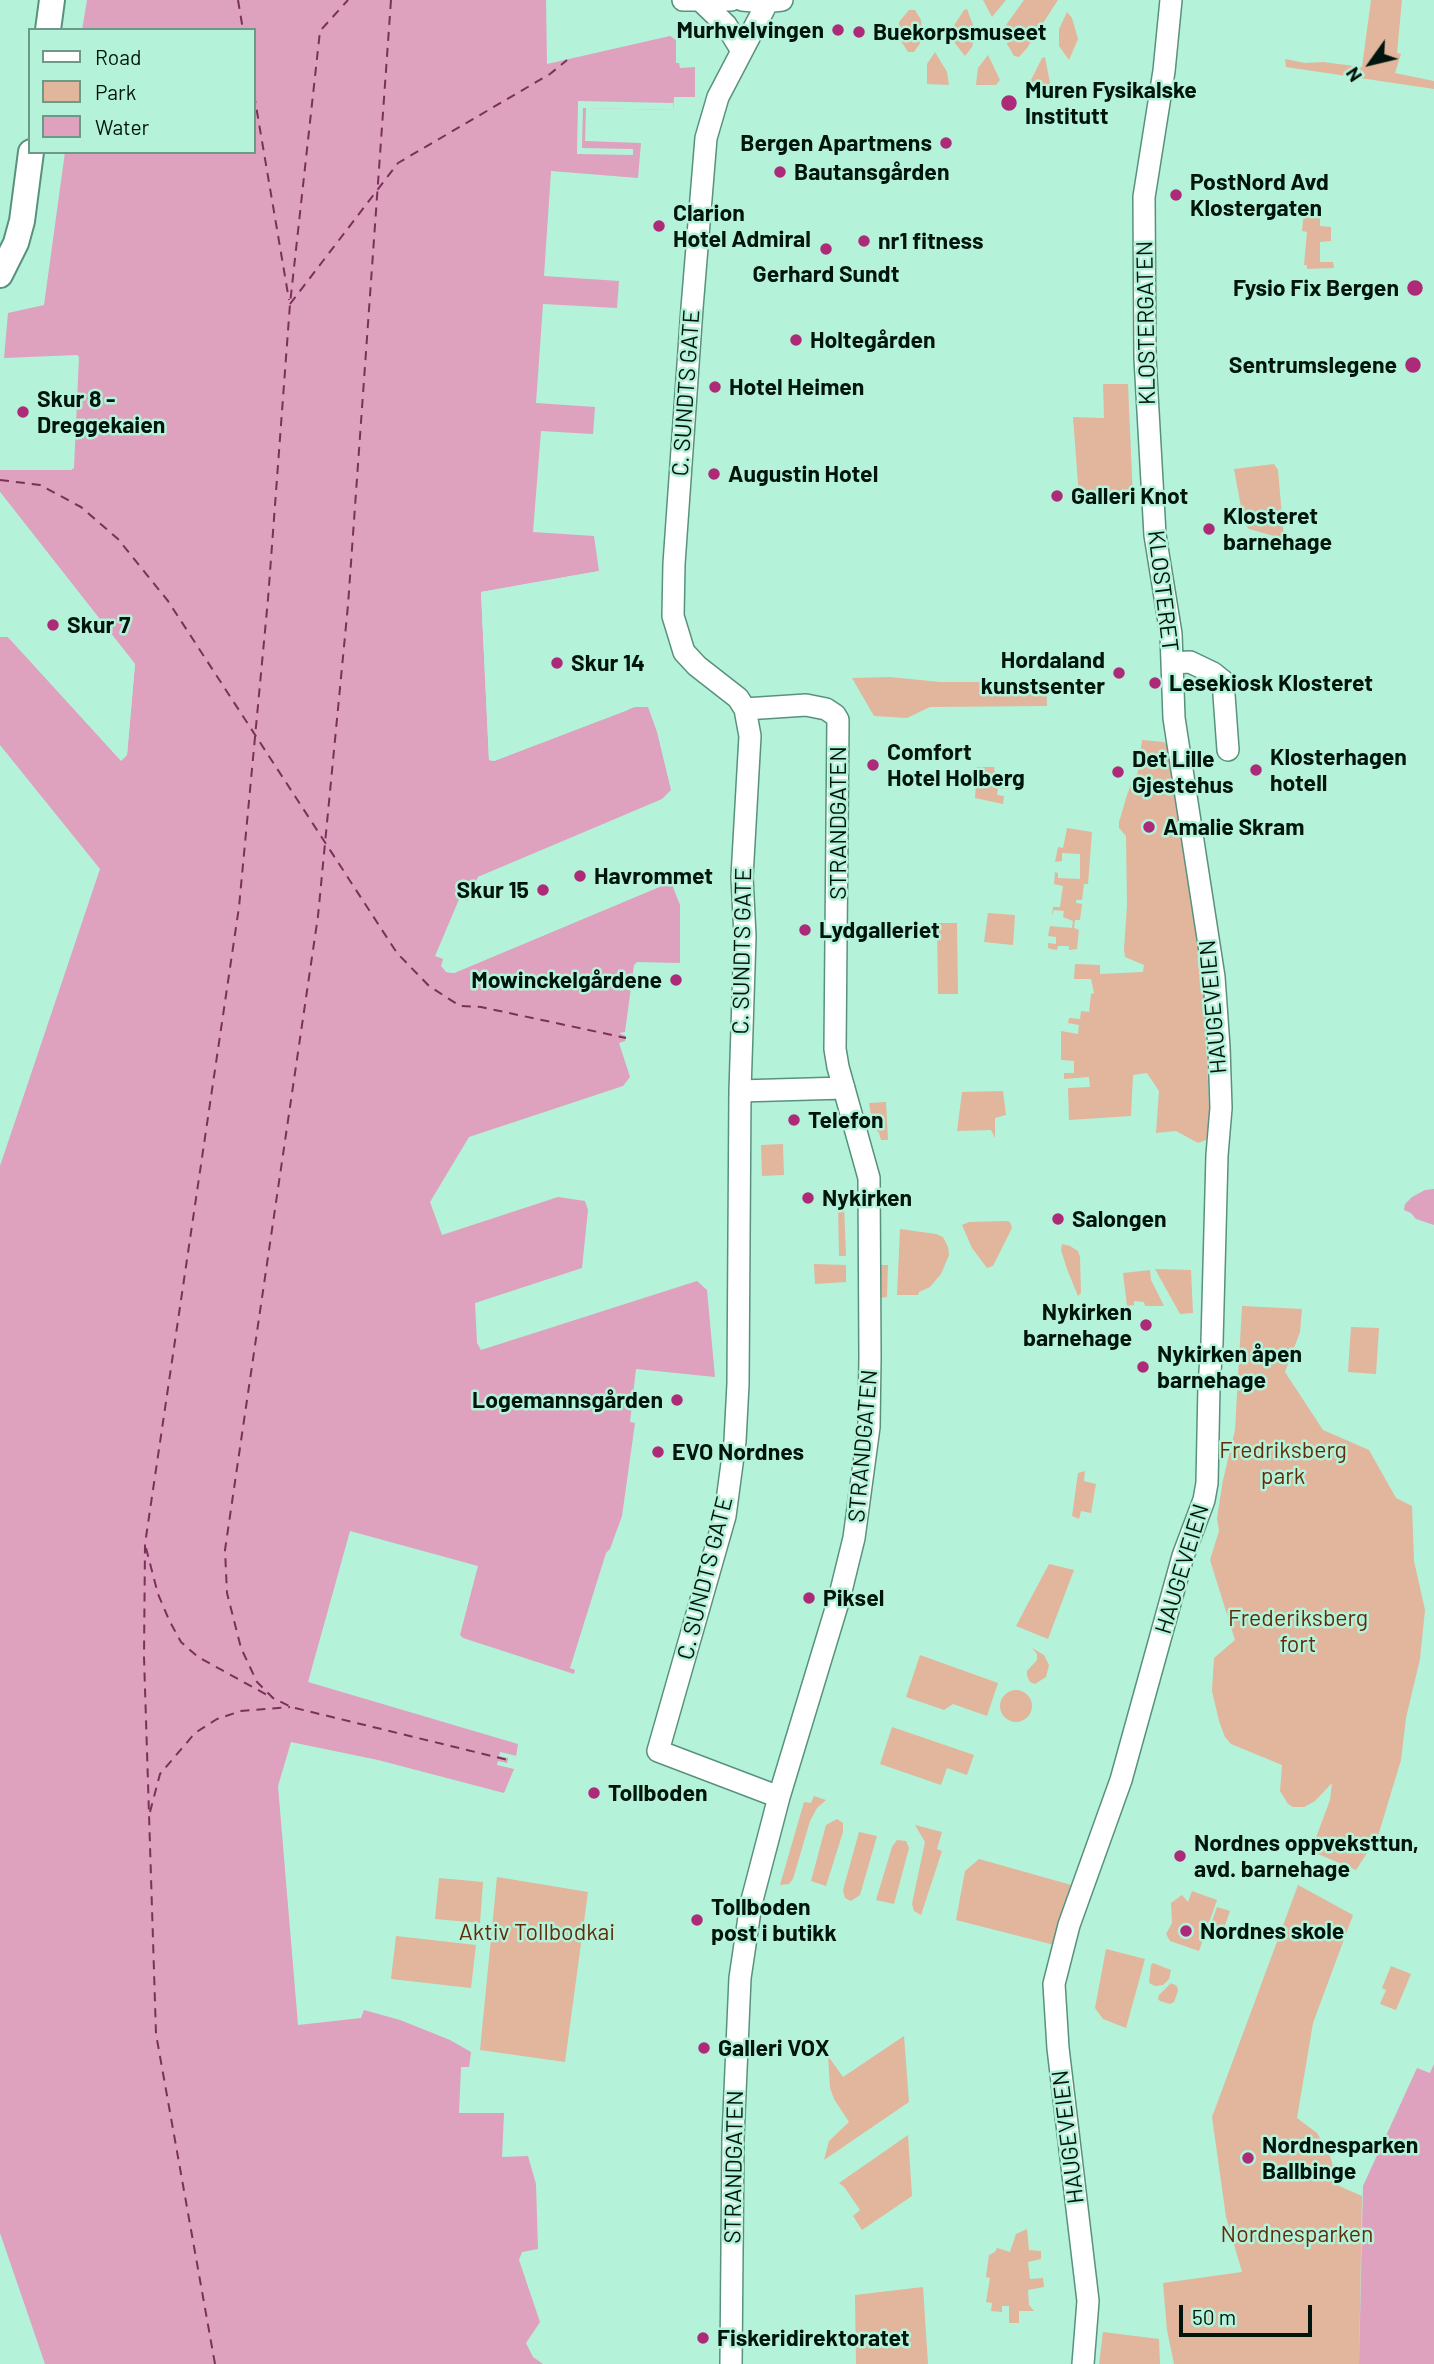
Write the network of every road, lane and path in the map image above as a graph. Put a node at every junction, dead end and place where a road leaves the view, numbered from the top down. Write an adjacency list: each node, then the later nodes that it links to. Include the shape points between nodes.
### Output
1 (52, 0): 8 (main road)
2 (683, 0): 3 (main road)
3 (700, 0): 4 (main road); 9 (main road, via 726,25)
4 (731, 0)
5 (742, 0): 7 (main road)
6 (1171, 0): 12 (main road, KLOSTERGATEN, via 1144,197 1145,358)
7 (771, 1): 9 (main road, C. SUNDTS GATE)
8 (48, 28)
9 (742, 51): 14 (main road, C. SUNDTS GATE, via 718,97 704,155 673,616 684,652)
10 (31, 154): 11 (main road, via 22,221)
11 (0, 275)
12 (1154, 519): 13 (main road, KLOSTERET)
13 (1172, 663): 15 (main road, KLOSTERET); 16 (main road, KLOSTERET, via 1190,662 1223,681)
14 (745, 709): 17 (main road, STRANDGATEN, via 806,705 826,709 838,720 835,1049); 18 (main road, C. SUNDTS GATE, via 750,736)
15 (1174, 718): 21 (main road, HAUGEVEIEN, via 1214,977 1219,1047 1221,1108 1207,1483 1119,1787 1062,1947 1054,1984 1087,2301)
16 (1228, 750)
17 (844, 1088): 18 (main road); 19 (main road, STRANDGATEN, via 869,1178 866,1464 846,1573)
18 (740, 1091): 19 (main road, C. SUNDTS GATE, via 735,1441 725,1516 658,1751)
19 (779, 1797): 20 (main road, STRANDGATEN, via 755,1888 740,1978)
20 (731, 2364)
21 (1083, 2364)

